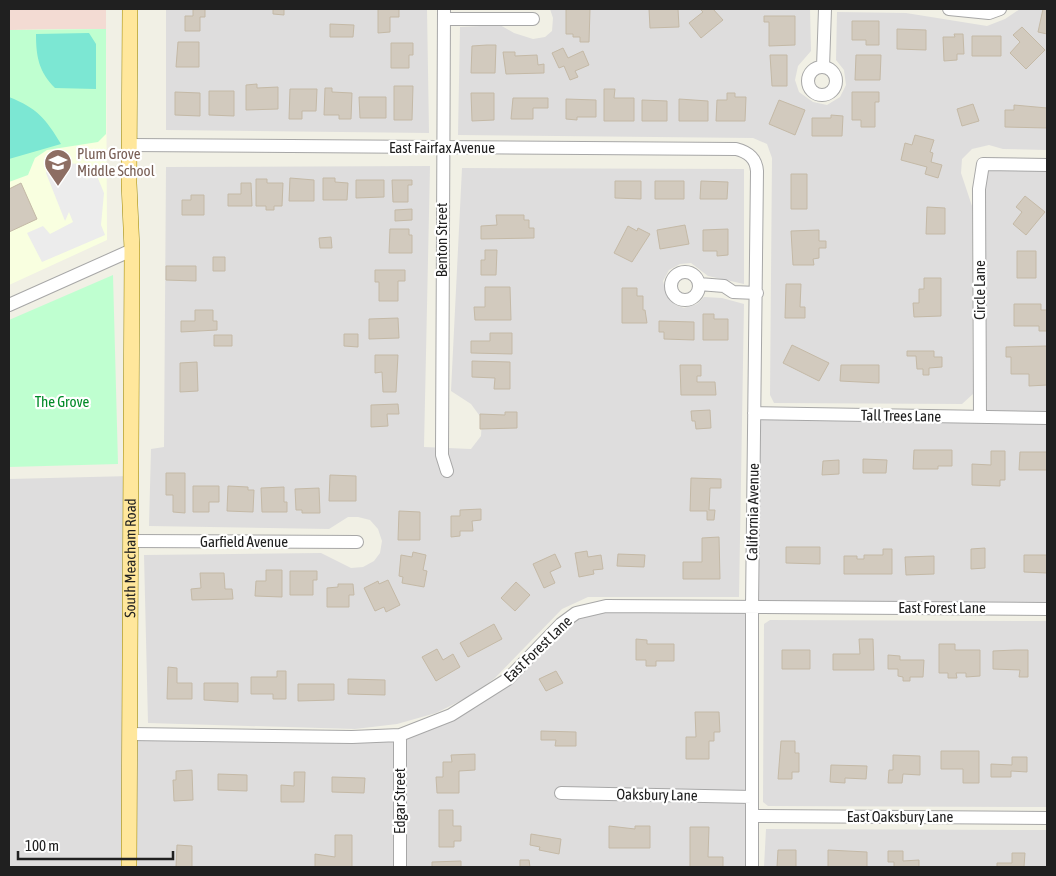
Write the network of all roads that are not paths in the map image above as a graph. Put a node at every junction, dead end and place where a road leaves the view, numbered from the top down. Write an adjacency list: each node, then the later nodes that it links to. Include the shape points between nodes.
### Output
1 (130, 9): 9 (main road, South Meacham Road)
2 (824, 9): 8 (street)
3 (949, 9): 5 (street)
4 (1000, 9): 5 (street, via 989,13)
5 (979, 10)
6 (444, 14): 7 (street); 10 (street, Benton Street)
7 (532, 19)
8 (823, 67)
9 (129, 145): 10 (street, East Fairfax Avenue); 13 (main road, South Meacham Road)
10 (442, 148): 11 (street, East Fairfax Avenue, via 736,149); 20 (street, Benton Street, via 442,455)
11 (752, 157): 15 (street, California Avenue, via 757,171)
12 (1047, 165): 18 (street, Circle Lane, via 983,164 979,188)
13 (132, 250): 16 (street); 21 (main road, South Meacham Road)
14 (699, 284): 15 (street)
15 (757, 294): 17 (street, California Avenue)
16 (9, 304)
17 (754, 413): 18 (street, Tall Trees Lane); 23 (street, California Avenue)
18 (980, 417): 19 (street, Tall Trees Lane)
19 (1047, 418)
20 (447, 470)
21 (131, 541): 22 (street, Garfield Avenue); 25 (main road, South Meacham Road)
22 (357, 542)
23 (752, 607): 24 (street, East Forest Lane); 26 (street, East Forest Lane, via 606,606 576,613 561,624 508,679 451,715); 28 (street, California Avenue)
24 (1047, 609)
25 (130, 734): 26 (street, East Forest Lane); 31 (main road, South Meacham Road)
26 (400, 735): 32 (street, Edgar Street)
27 (561, 793): 28 (street, Oaksbury Lane)
28 (752, 796): 29 (street, California Avenue)
29 (752, 816): 30 (street, East Oaksbury Lane); 33 (street, California Avenue)
30 (1047, 818)
31 (129, 867)
32 (400, 867)
33 (752, 867)

